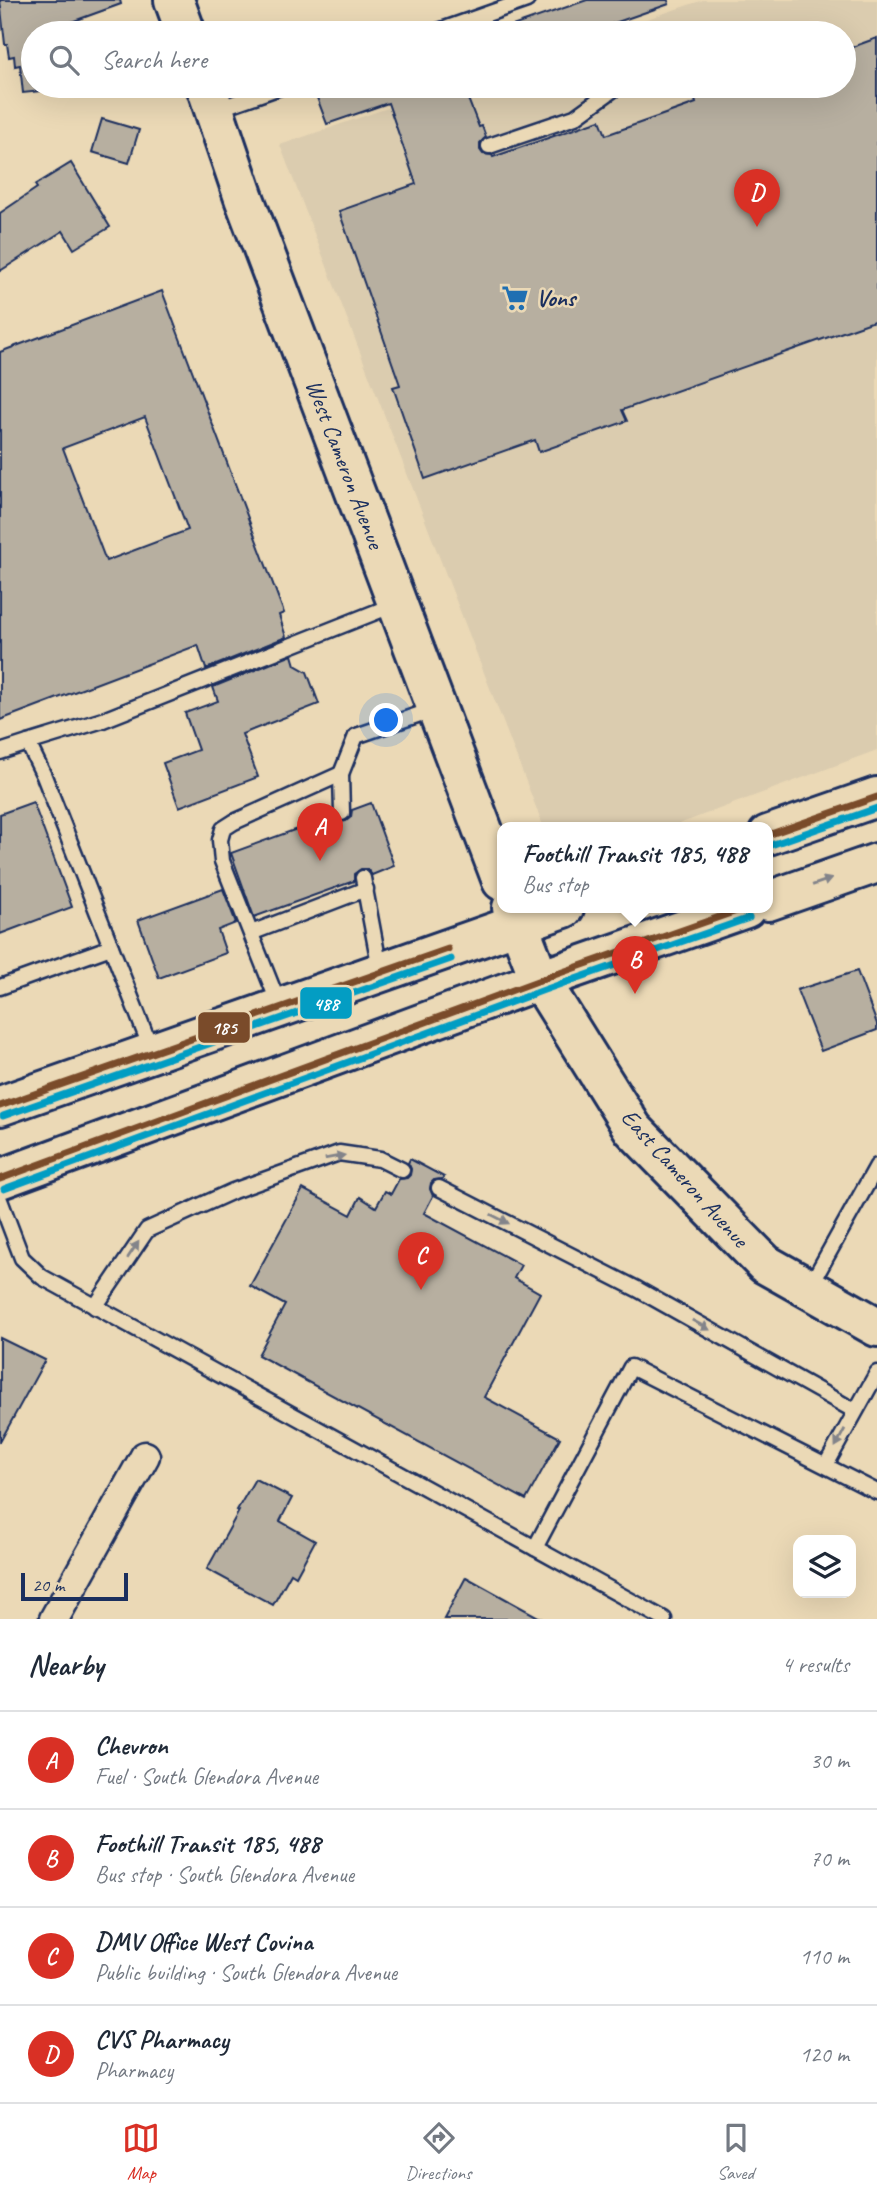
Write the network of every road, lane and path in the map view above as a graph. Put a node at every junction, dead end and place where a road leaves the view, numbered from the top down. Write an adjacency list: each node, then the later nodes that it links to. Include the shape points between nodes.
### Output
1 (174, 0): 3 (main road)
2 (527, 0): 4 (lane)
3 (182, 21)
4 (467, 21)
5 (211, 98): 8 (main road, West Cameron Avenue, via 244,198)
6 (601, 98): 7 (lane, via 575,117)
7 (489, 146)
8 (397, 603): 9 (main road, West Cameron Avenue); 10 (lane, via 103,720)
9 (437, 708): 12 (lane, via 356,736); 17 (main road, West Cameron Avenue)
10 (28, 743): 11 (lane); 23 (lane)
11 (0, 752)
12 (341, 774): 14 (lane); 22 (lane, via 223,829 222,861)
13 (877, 797): 15 (main road)
14 (342, 813)
15 (773, 833)
16 (877, 863): 18 (main road, one-way to 16)
17 (497, 868)
18 (773, 899)
19 (533, 913): 21 (main road)
20 (732, 913): 25 (main road)
21 (515, 916): 24 (main road); 25 (main road)
22 (251, 933): 24 (lane, via 365,883); 27 (lane)
23 (111, 947): 26 (lane); 28 (lane)
24 (380, 973): 27 (main road)
25 (540, 980): 32 (main road); 35 (main road, East Cameron Avenue, via 634,1129 765,1265)
26 (0, 988)
27 (281, 1007): 28 (main road)
28 (152, 1053): 29 (main road)
29 (0, 1106)
30 (877, 1166): 35 (lane)
31 (402, 1170): 36 (lane, one-way to 31, via 147,1230 233,1191 339,1153 380,1159)
32 (0, 1179)
33 (439, 1188): 39 (lane, one-way to 39, via 637,1289)
34 (0, 1200): 36 (lane, via 22,1258 42,1277)
35 (809, 1289): 37 (main road, East Cameron Avenue)
36 (95, 1307): 43 (lane)
37 (877, 1327)
38 (877, 1373): 39 (lane)
39 (855, 1411): 41 (lane, one-way to 41)
40 (145, 1456): 44 (street)
41 (826, 1465): 42 (lane); 43 (lane, via 631,1367)
42 (877, 1492)
43 (535, 1548): 45 (lane)
44 (54, 1619)
45 (664, 1619)

